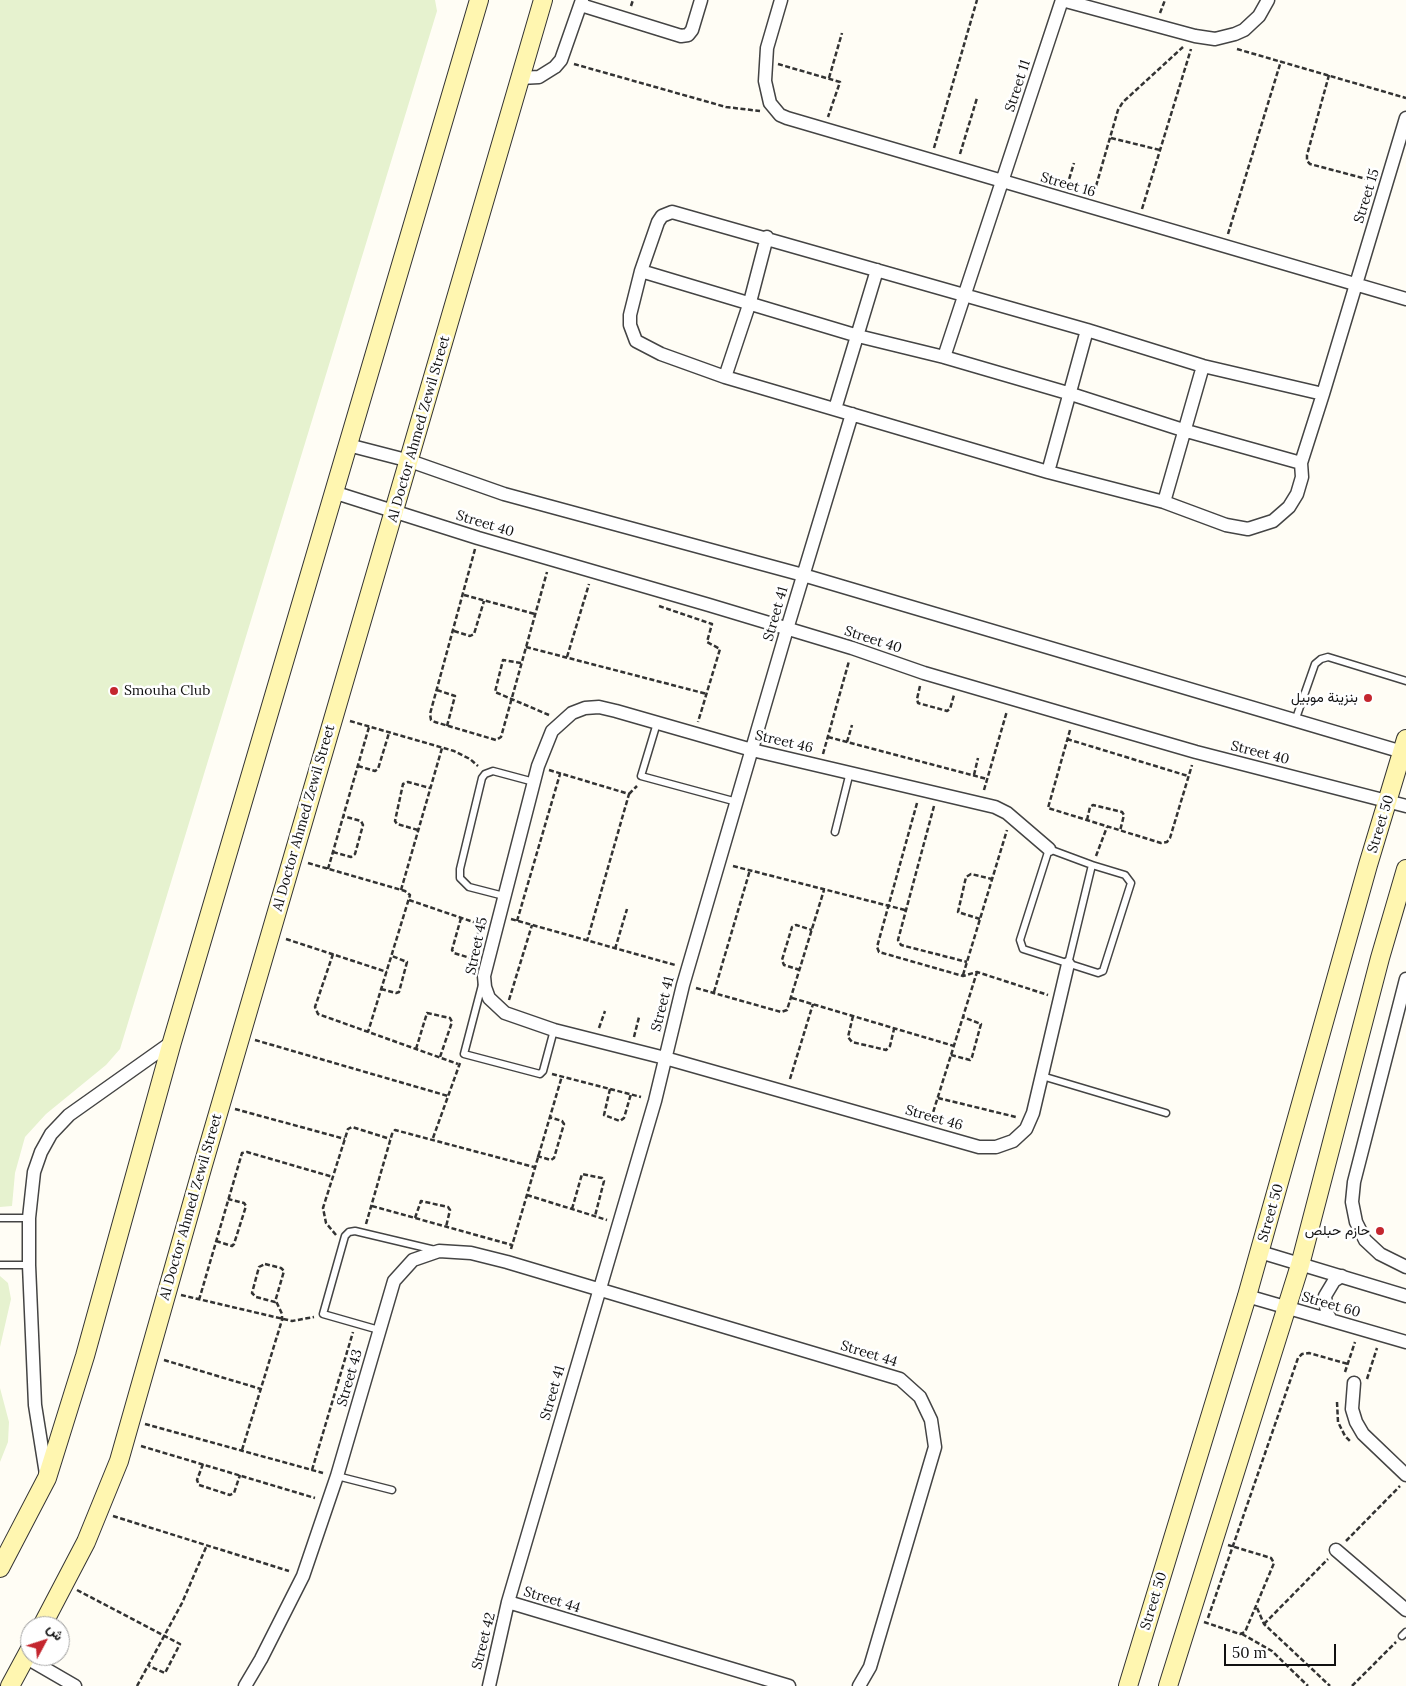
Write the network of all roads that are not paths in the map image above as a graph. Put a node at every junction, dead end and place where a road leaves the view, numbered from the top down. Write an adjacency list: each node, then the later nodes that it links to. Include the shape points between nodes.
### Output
1 (479, 0): 28 (street)
2 (543, 0): 8 (street, Al Doctor Ahmed Zewil Street)
3 (701, 0): 7 (street, via 692,30 681,36)
4 (781, 0): 10 (street, Street 16, via 765,60 765,81 774,109 787,118 824,130)
5 (1062, 0): 6 (street, via 1215,39 1235,34 1252,24); 10 (street, Street 11)
6 (1268, 0)
7 (582, 2): 8 (street, via 562,60 539,77)
8 (520, 78): 29 (street, Al Doctor Ahmed Zewil Street)
9 (1406, 118): 14 (street, Street 15)
10 (1002, 182): 14 (street, Street 16); 15 (street, Street 11)
11 (767, 237): 12 (street); 13 (street, via 667,213 658,222); 17 (street)
12 (877, 270): 15 (street); 19 (street)
13 (642, 271): 17 (street); 22 (street, Street 15, via 630,315 636,341 661,354)
14 (1356, 283): 16 (street, Street 16); 24 (street, Street 15)
15 (963, 295): 18 (street); 20 (street, Street 11)
16 (1406, 299)
17 (750, 302): 19 (street); 22 (street)
18 (1087, 330): 21 (street); 23 (street)
19 (858, 336): 20 (street); 25 (street)
20 (944, 357): 23 (street)
21 (1203, 366): 24 (street); 27 (street)
22 (725, 376): 25 (street, Street 15)
23 (1071, 394): 27 (street); 31 (street)
24 (1323, 394): 30 (street, Street 15)
25 (836, 409): 26 (street, Street 15)
26 (852, 414): 31 (street, Street 15); 35 (street, Street 41)
27 (1183, 430): 30 (street); 33 (street)
28 (348, 445): 29 (street); 32 (street)
29 (410, 462): 34 (street, Al Doctor Ahmed Zewil Street); 35 (street, via 504,494)
30 (1301, 463): 33 (street, Street 15, via 1302,478 1289,506 1273,521 1248,529 1226,525)
31 (1048, 472): 33 (street, Street 15)
32 (333, 492): 34 (street, Street 40); 57 (street)
33 (1164, 502)
34 (396, 510): 36 (street, Street 40, via 478,538); 86 (street, Al Doctor Ahmed Zewil Street, via 125,1441 100,1512)
35 (803, 575): 36 (street, Street 41); 39 (street)
36 (787, 629): 42 (street, Street 41); 46 (street, Street 40, via 1196,752)
37 (1406, 681): 39 (lane, via 1328,657 1321,659 1315,664)
38 (561, 721): 40 (street, Street 46, via 579,711 599,707); 44 (street, Street 45, via 552,731)
39 (1295, 721): 41 (street)
40 (657, 723): 42 (street, Street 46); 45 (lane, via 642,776)
41 (1405, 748): 46 (street, Street 50)
42 (752, 750): 43 (street, Street 46); 45 (street, Street 41)
43 (850, 772): 48 (lane); 49 (street, Street 46, via 995,807 1011,816)
44 (534, 782): 52 (street, Street 45); 52 (lane, via 493,772 485,774 459,874 469,887)
45 (737, 802): 58 (street, Street 41)
46 (1388, 802): 47 (street, Street 40); 64 (street, Street 50)
47 (1406, 806)
48 (835, 832)
49 (1050, 849): 50 (lane); 53 (lane, via 1019,943 1023,949)
50 (1092, 865): 53 (lane); 53 (lane, via 1127,876 1131,885 1103,971 1098,973)
51 (1406, 869): 67 (street)
52 (504, 896): 54 (street, Street 45)
53 (1068, 964): 59 (street, Street 46)
54 (484, 976): 56 (street, Street 45, via 484,988 489,998 505,1013); 56 (lane, via 464,1054 539,1074 543,1071)
55 (1406, 979): 68 (street, via 1354,1182 1352,1202 1356,1222 1365,1240 1380,1254)
56 (554, 1030): 58 (street, Street 45)
57 (172, 1042): 62 (street, via 69,1115 51,1134 40,1152 34,1172); 80 (street, via 85,1356)
58 (665, 1058): 59 (street, Street 46, via 979,1147 996,1147 1013,1141 1026,1129); 70 (street, Street 41, via 621,1224)
59 (1042, 1076): 60 (lane)
60 (1166, 1113)
61 (0, 1218): 62 (lane)
62 (29, 1218): 66 (street)
63 (440, 1251): 70 (street, Street 43, via 508,1262); 75 (street, Street 43, via 419,1257 402,1270 394,1281); 75 (lane, via 349,1232 344,1239 323,1314)
64 (1260, 1252): 67 (street); 71 (street, Street 50)
65 (0, 1265): 66 (lane)
66 (29, 1265): 80 (street, via 35,1405)
67 (1300, 1265): 69 (street); 73 (street)
68 (1406, 1266)
69 (1342, 1276): 72 (street); 74 (street, via 1325,1296)
70 (599, 1289): 84 (street, Street 41); 94 (street, Street 44, via 900,1379 920,1397 931,1420 936,1447 870,1667)
71 (1247, 1296): 73 (street, Street 60); 95 (street, Street 50)
72 (1406, 1296)
73 (1285, 1307): 74 (street, Street 60); 96 (street)
74 (1331, 1320): 76 (street, Street 60)
75 (379, 1330): 79 (street, Street 43)
76 (1406, 1342)
77 (1360, 1383): 78 (street, via 1352,1403 1356,1422 1363,1434)
78 (1406, 1474)
79 (337, 1476): 81 (lane); 91 (street, Street 43, via 303,1576)
80 (47, 1478): 83 (street)
81 (392, 1490)
82 (1336, 1550): 85 (street)
83 (0, 1568)
84 (508, 1602): 92 (street, Street 42); 93 (street, Street 44)
85 (1406, 1610)
86 (47, 1616)
87 (21, 1666): 89 (street)
88 (47, 1666): 90 (street)
89 (10, 1686)
90 (75, 1686)
91 (245, 1686)
92 (489, 1686)
93 (788, 1686)
94 (859, 1686)
95 (1128, 1686)
96 (1168, 1686)

